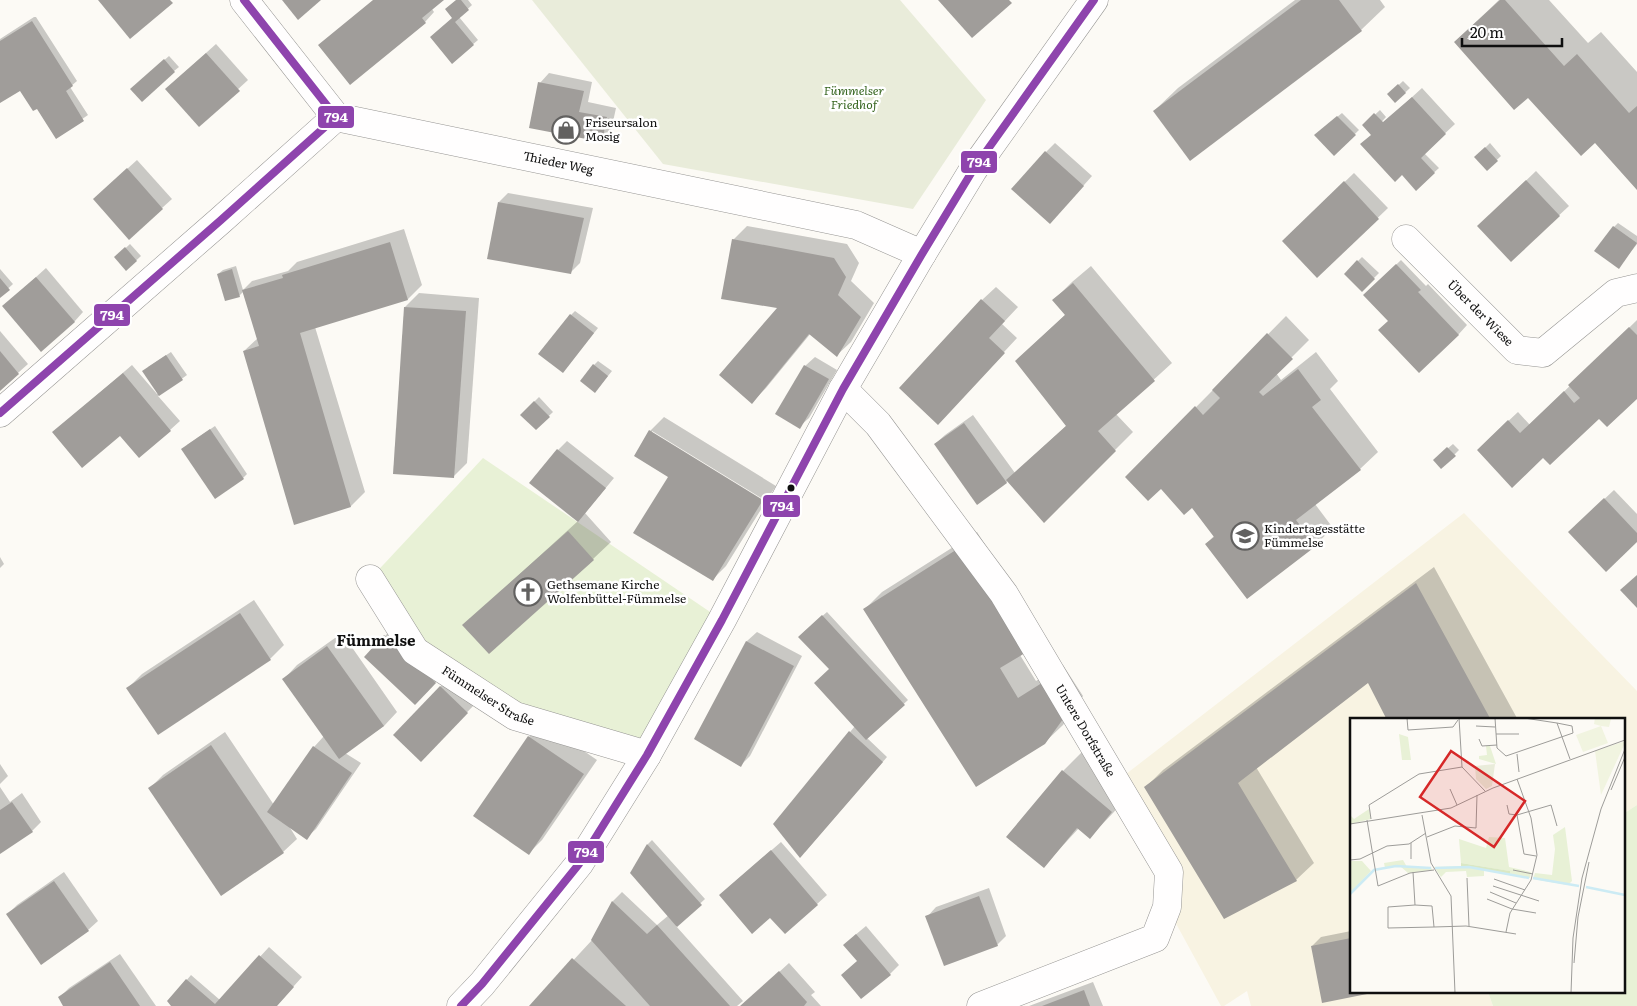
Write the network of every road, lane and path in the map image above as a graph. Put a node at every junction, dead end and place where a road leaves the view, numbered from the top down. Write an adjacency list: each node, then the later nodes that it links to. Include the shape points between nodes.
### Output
1 (244, 0): 3 (street)
2 (1094, 0): 5 (street, via 973,170)
3 (336, 117): 5 (street, Thieder Weg, via 856,225); 8 (street)
4 (1406, 239): 6 (street, Über der Wiese, via 1517,350 1543,353 1616,292)
5 (922, 254): 7 (street)
6 (1637, 288)
7 (843, 389): 10 (street); 12 (street, Untere Dorfstraße, via 878,424 1004,594 1169,872 1167,907 1155,938)
8 (0, 413)
9 (370, 579): 10 (street, Fümmelser Straße, via 415,651 515,716)
10 (647, 756): 11 (street, via 579,864)
11 (461, 1006)
12 (981, 1006)

